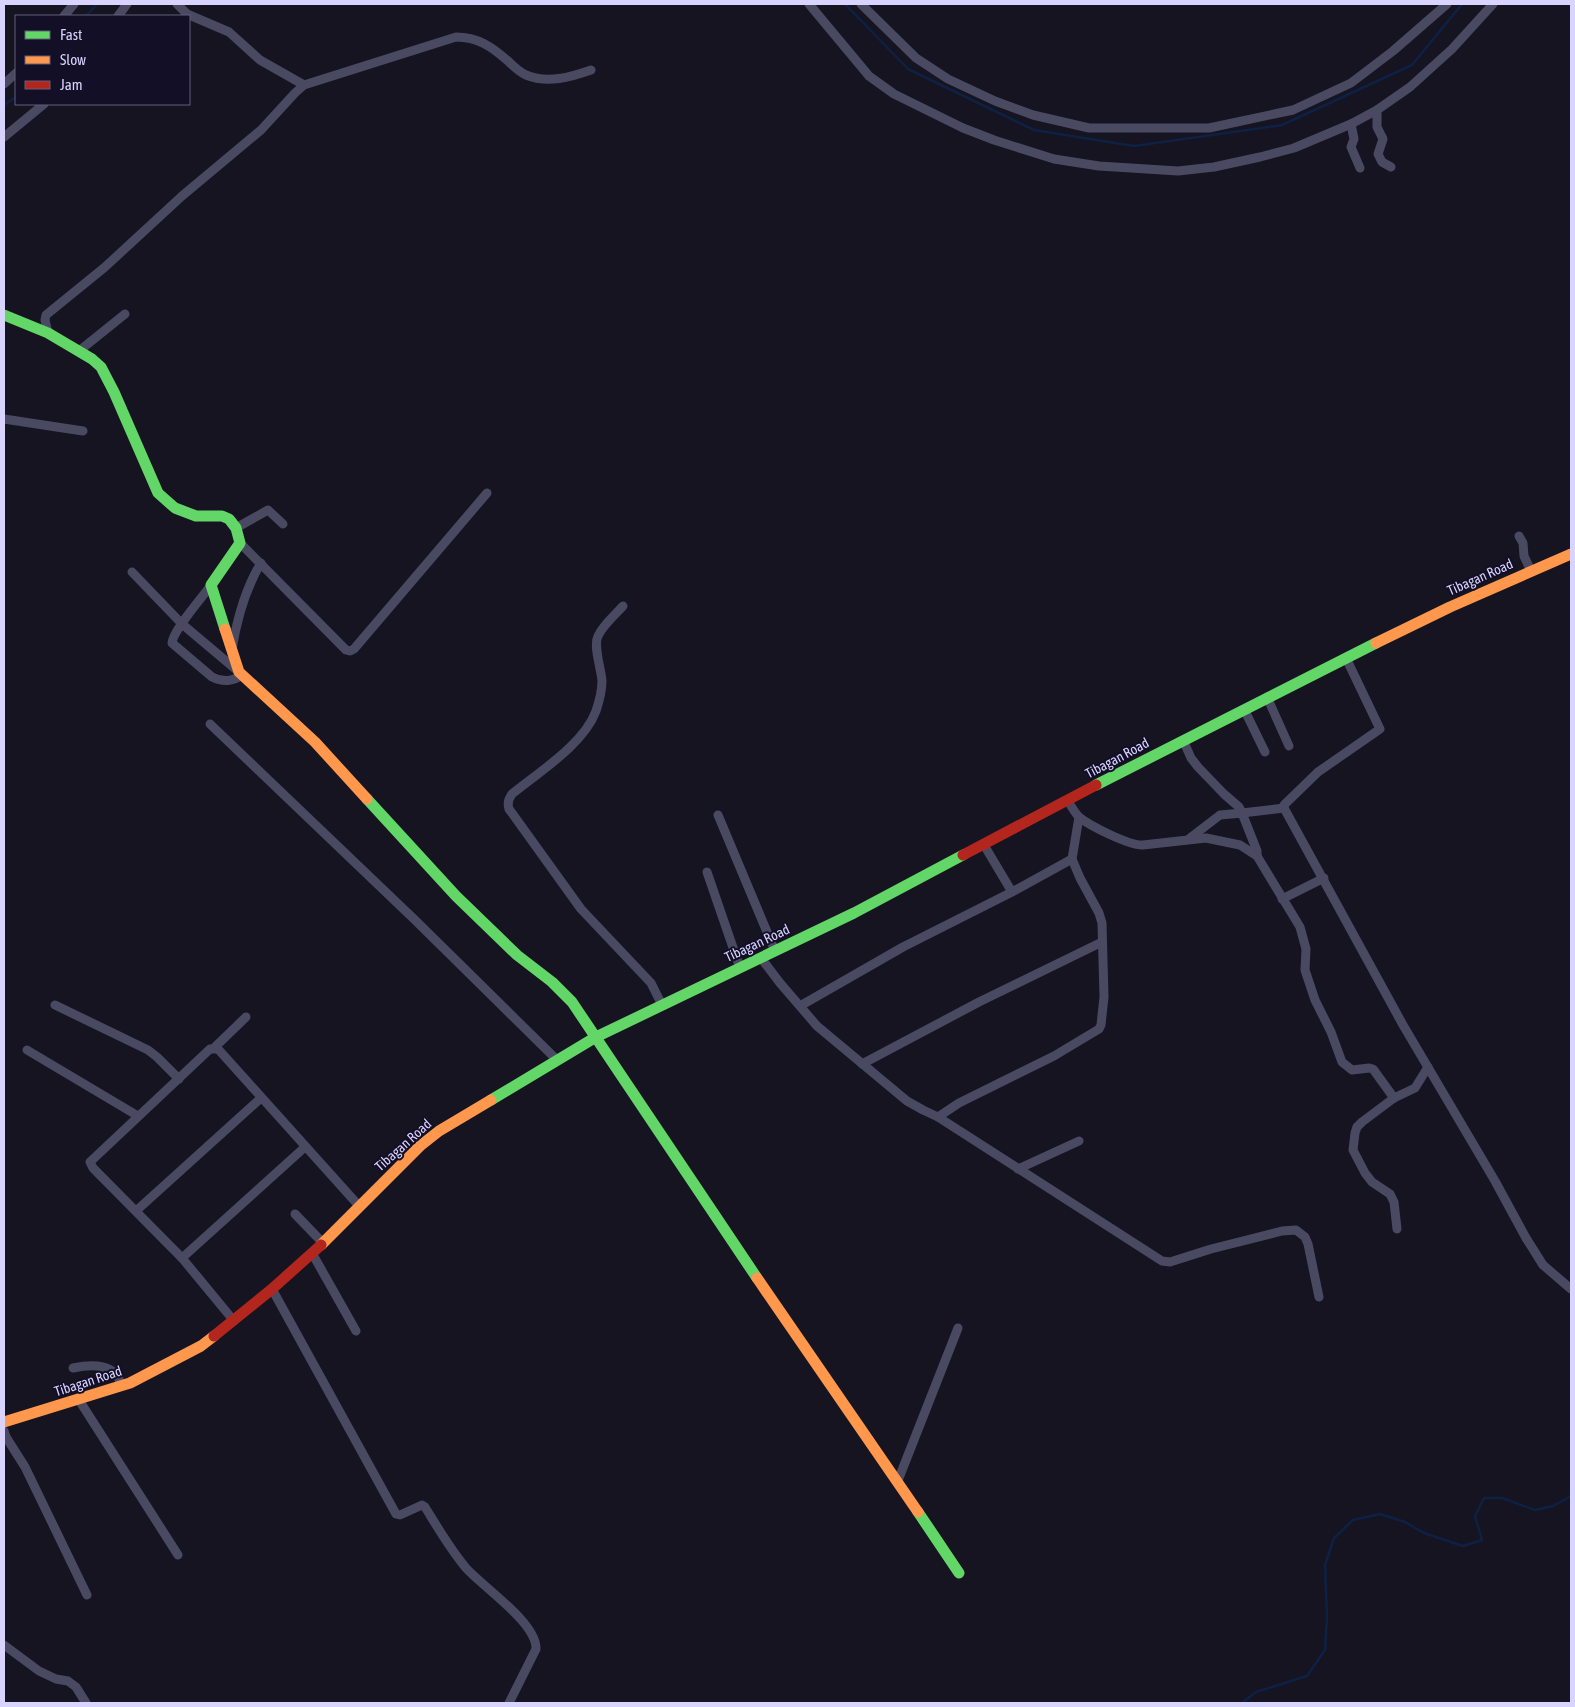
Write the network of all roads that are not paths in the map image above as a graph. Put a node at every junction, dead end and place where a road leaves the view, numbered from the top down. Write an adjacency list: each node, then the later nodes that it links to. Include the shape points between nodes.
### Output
1 (74, 4): 8 (street)
2 (128, 4): 9 (street)
3 (177, 4): 10 (street)
4 (809, 4): 18 (street, via 869,76 894,94 963,128 1054,159 1137,169 1178,171 1214,167 1294,148)
5 (861, 4): 6 (street, via 916,58 948,79 1033,115 1089,128 1209,128 1293,110 1351,83 1393,52)
6 (1447, 4)
7 (1493, 4): 17 (street, via 1452,49 1410,87)
8 (65, 15)
9 (119, 15)
10 (189, 15)
11 (190, 15): 15 (street, via 229,32 260,60)
12 (592, 70): 15 (street, via 570,78 540,79 517,70 480,40 456,36)
13 (15, 74): 14 (street)
14 (4, 84)
15 (304, 85): 24 (street, via 261,130 46,315)
16 (43, 105): 19 (street)
17 (1377, 110): 18 (street); 20 (street, via 1377,126 1382,139 1378,154 1382,162)
18 (1351, 124): 21 (street, via 1354,139 1351,147)
19 (4, 137)
20 (1391, 167)
21 (1360, 168)
22 (4, 314): 24 (main road)
23 (125, 314): 25 (street)
24 (48, 333): 25 (main road)
25 (79, 352): 30 (main road, via 106,373 158,493 175,508 196,516 222,516)
26 (4, 419): 27 (street)
27 (83, 431)
28 (487, 492): 34 (street, via 352,650 346,650)
29 (283, 524): 30 (street, via 268,510)
30 (236, 528): 32 (main road)
31 (1519, 536): 35 (street)
32 (240, 543): 34 (street); 37 (main road)
33 (1571, 554): 35 (main road, Tibagan Road)
34 (261, 563): 40 (street, via 237,619)
35 (1531, 571): 41 (main road, Tibagan Road, via 1442,610)
36 (132, 572): 39 (street)
37 (211, 585): 39 (street); 40 (main road)
38 (623, 606): 67 (street, via 598,635 596,648 602,682 592,720 559,756 509,797 508,806 581,909 651,984)
39 (182, 624): 42 (street); 42 (street, via 172,639 174,646 218,680 229,681)
40 (232, 649): 42 (main road)
41 (1346, 658): 43 (main road, Tibagan Road); 50 (street, via 1380,729 1318,772)
42 (241, 673): 70 (main road, via 315,742 456,896 517,955 561,990)
43 (1267, 697): 44 (main road, Tibagan Road); 47 (street)
44 (1244, 709): 46 (main road, Tibagan Road); 48 (street)
45 (210, 724): 73 (street)
46 (1183, 740): 49 (main road, Tibagan Road); 51 (street, via 1198,767)
47 (1290, 746)
48 (1264, 752)
49 (1068, 801): 53 (street); 55 (main road, Tibagan Road)
50 (1284, 808): 51 (street); 59 (street)
51 (1242, 813): 54 (street, via 1213,819); 56 (street)
52 (718, 815): 63 (street)
53 (1079, 817): 54 (street, via 1134,845); 57 (street)
54 (1186, 840): 56 (street, via 1206,838 1223,841 1240,845)
55 (984, 845): 60 (street); 63 (main road, Tibagan Road)
56 (1257, 856): 61 (street)
57 (1072, 859): 60 (street); 62 (street, via 1099,913)
58 (707, 872): 65 (street)
59 (1324, 878): 61 (street); 75 (street)
60 (1012, 892): 68 (street, via 903,947)
61 (1282, 899): 78 (street, via 1300,927 1306,949 1305,970 1342,1062 1352,1070 1373,1069)
62 (1102, 942): 74 (street); 80 (street, via 1104,997 1098,1029 1054,1056)
63 (774, 951): 64 (main road, Tibagan Road)
64 (761, 958): 65 (main road, Tibagan Road); 68 (street)
65 (740, 968): 67 (main road, Tibagan Road)
66 (55, 1005): 76 (street, via 148,1050)
67 (662, 1005): 70 (main road, Tibagan Road)
68 (800, 1006): 74 (street, via 817,1026)
69 (246, 1017): 71 (street)
70 (596, 1037): 73 (main road, Tibagan Road); 102 (main road)
71 (214, 1048): 76 (street, via 210,1048); 77 (street)
72 (27, 1050): 79 (street)
73 (557, 1060): 84 (main road, Tibagan Road, via 439,1131)
74 (862, 1064): 80 (street, via 907,1101)
75 (1428, 1067): 78 (street, via 1415,1088); 92 (street, via 1543,1265)
76 (179, 1079): 79 (street)
77 (261, 1098): 82 (street); 85 (street)
78 (1394, 1098): 87 (street, via 1357,1127 1352,1146 1365,1174 1392,1198)
79 (138, 1116): 85 (street, via 90,1164)
80 (938, 1116): 83 (street)
81 (1079, 1141): 83 (street)
82 (305, 1147): 84 (street); 90 (street)
83 (1018, 1169): 93 (street, via 1165,1262 1296,1230 1308,1244)
84 (360, 1207): 88 (main road, Tibagan Road)
85 (136, 1211): 90 (street)
86 (295, 1214): 88 (street)
87 (1396, 1229)
88 (323, 1242): 89 (main road, Tibagan Road)
89 (312, 1253): 91 (main road, Tibagan Road); 96 (street)
90 (182, 1258): 94 (street)
91 (272, 1289): 94 (main road, Tibagan Road); 108 (street, via 396,1514 422,1505 425,1507 476,1580 512,1610 535,1640 536,1649)
92 (1571, 1289)
93 (1320, 1297)
94 (234, 1321): 98 (main road, Tibagan Road, via 201,1346)
95 (958, 1328): 102 (street)
96 (356, 1331)
97 (73, 1368): 98 (street, via 97,1366 114,1371)
98 (121, 1386): 99 (main road, Tibagan Road)
99 (79, 1400): 100 (main road, Tibagan Road); 103 (street)
100 (4, 1422)
101 (4, 1431): 105 (street)
102 (896, 1483): 104 (main road)
103 (178, 1555)
104 (959, 1573)
105 (87, 1595)
106 (4, 1645): 107 (street, via 39,1671 68,1682)
107 (86, 1703)
108 (509, 1703)

